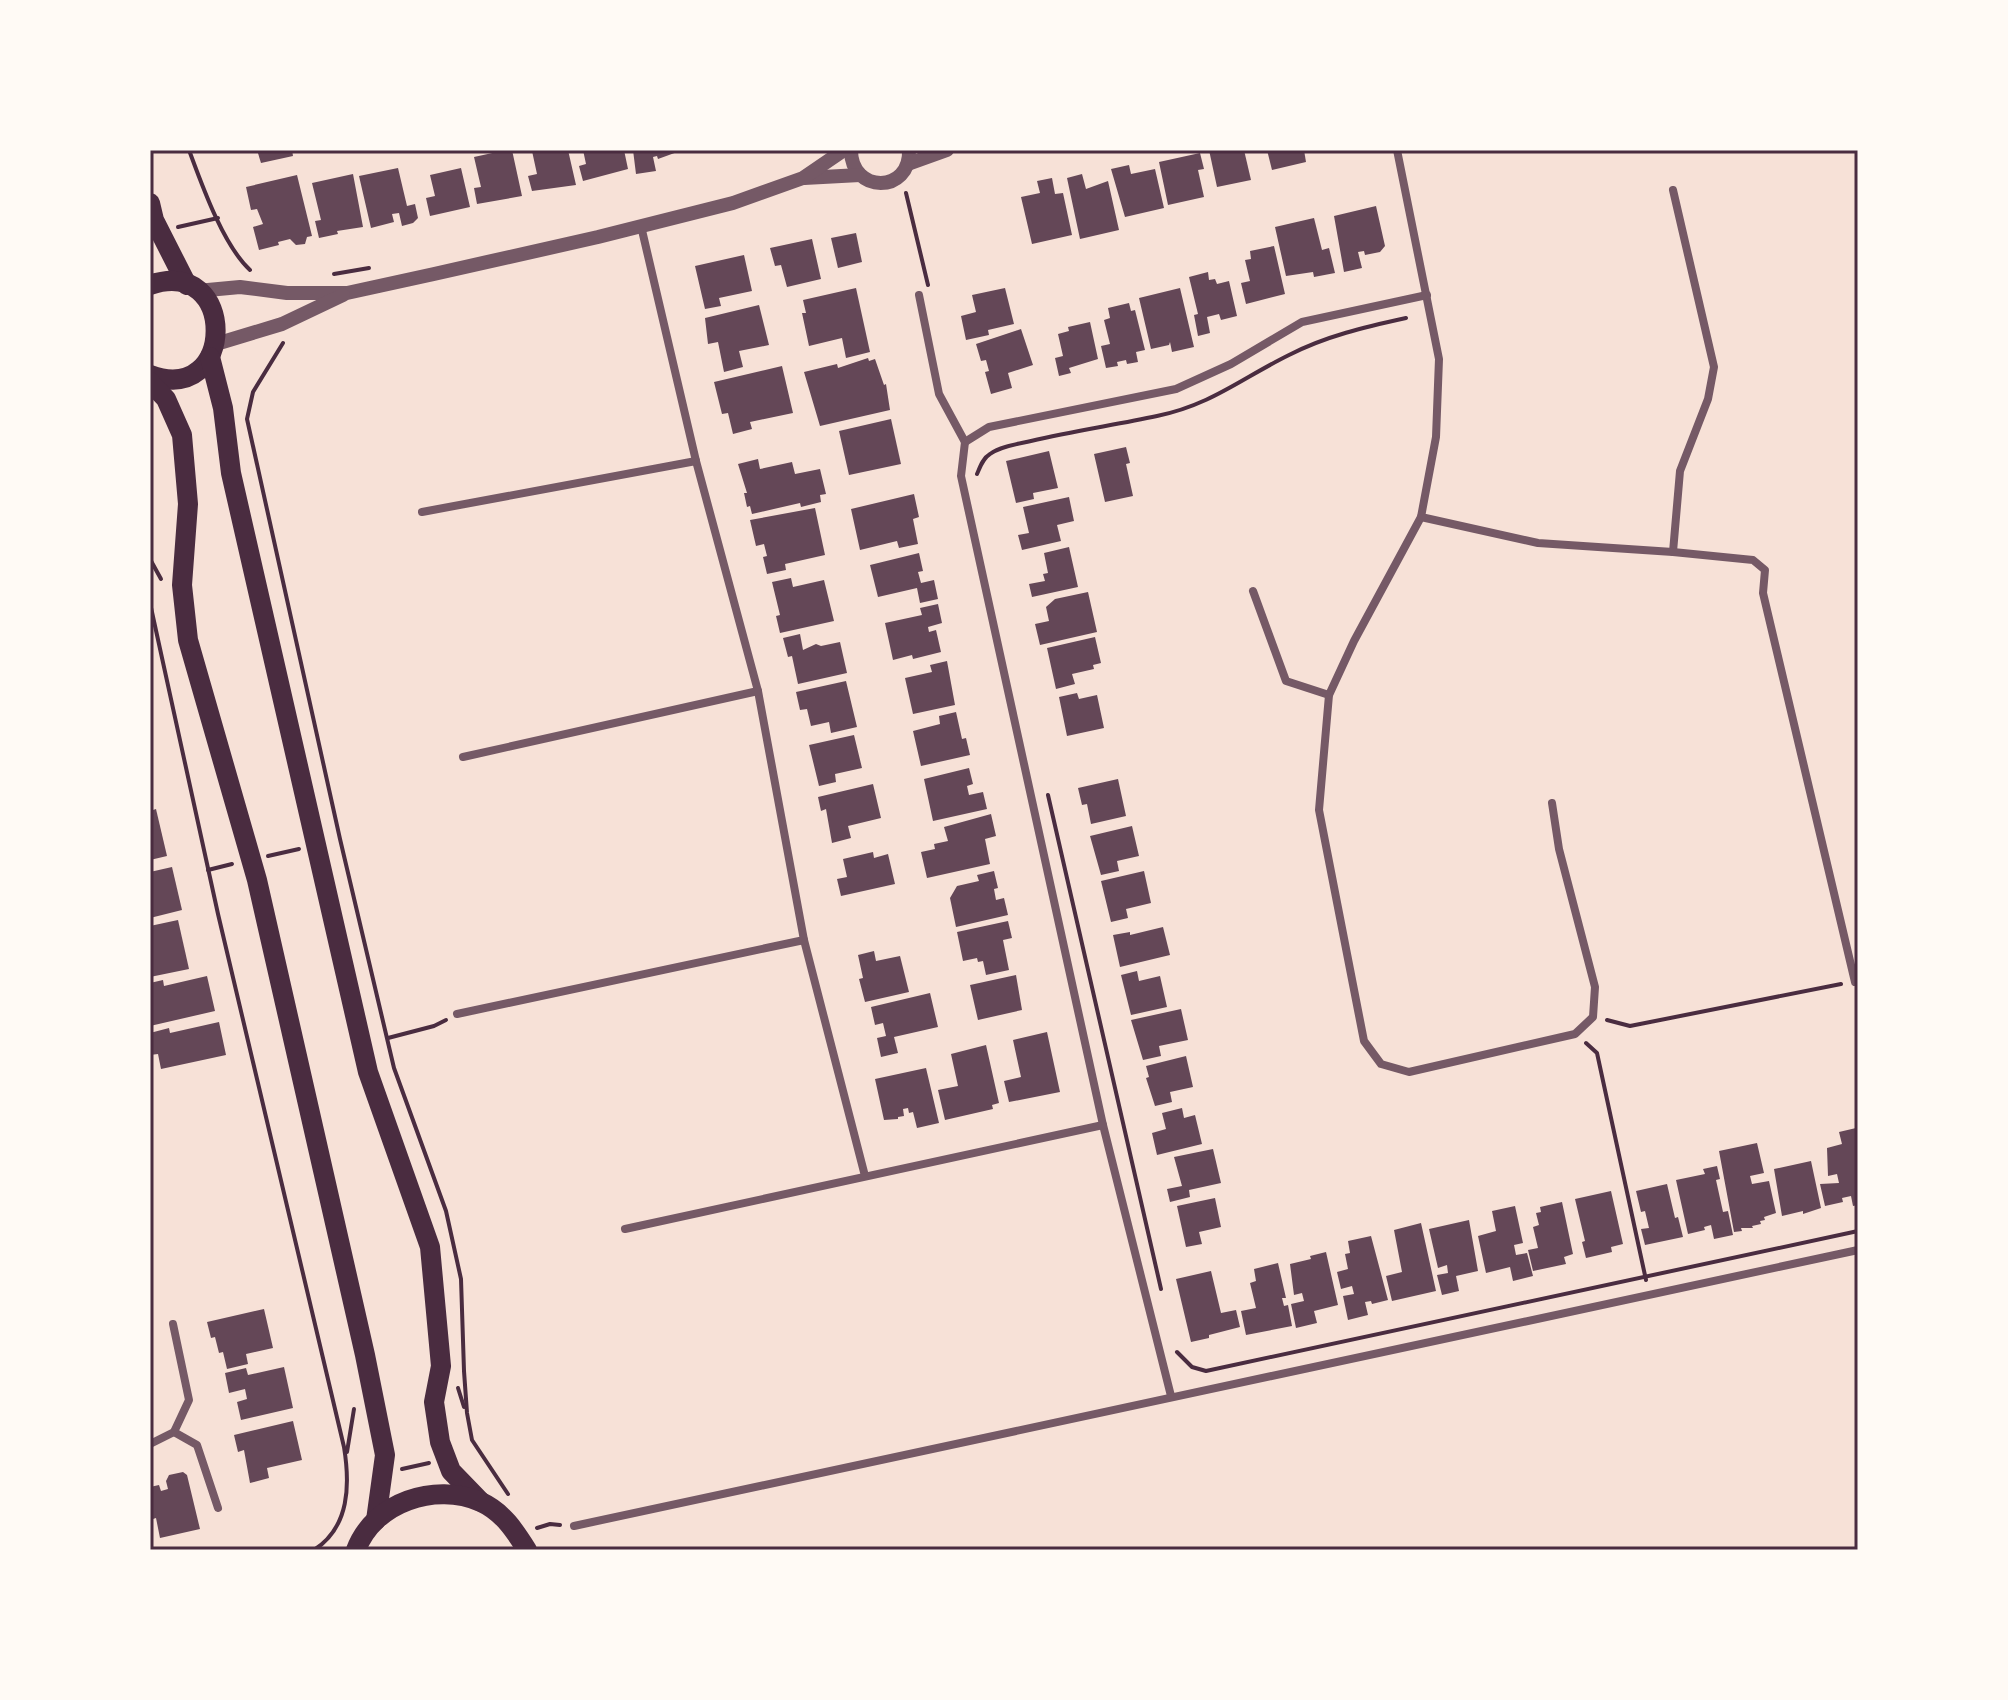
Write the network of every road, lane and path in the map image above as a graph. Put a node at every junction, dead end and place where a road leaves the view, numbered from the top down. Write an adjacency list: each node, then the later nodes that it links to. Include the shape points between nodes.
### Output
1 (189, 150): 12 (path)
2 (844, 150): 8 (street)
3 (851, 150): 7 (street)
4 (947, 150): 6 (street)
5 (1397, 150): 22 (street)
6 (909, 157): 7 (street, via 896,179 887,183)
7 (860, 175): 8 (street)
8 (803, 178): 13 (street, via 733,203)
9 (1673, 190): 33 (street, via 1714,367 1708,399 1680,471)
10 (906, 193): 21 (path, via 929,287)
11 (150, 203): 14 (main road)
12 (218, 218): 14 (path); 19 (path, via 241,262)
13 (641, 226): 20 (street); 29 (street)
14 (160, 231): 18 (main road)
15 (383, 266): 16 (path)
16 (322, 276)
17 (150, 285): 18 (main road, via 164,281)
18 (192, 288): 19 (street); 25 (main road, via 210,303 216,319)
19 (272, 292): 20 (street)
20 (347, 293): 24 (street)
21 (919, 295): 28 (street, via 939,394)
22 (1427, 295): 28 (street, via 1302,322 1176,389 989,427); 32 (street, via 1439,359 1436,437)
23 (1406, 318): 30 (path, via 1313,344 1188,408 989,454)
24 (282, 324): 25 (street); 41 (path, via 285,339 253,392 247,419)
25 (213, 350): 26 (main road, via 187,376 170,380); 42 (main road, via 231,473)
26 (150, 375)
27 (150, 382): 43 (main road, via 166,399 182,435 188,504 182,585 188,640)
28 (965, 442): 51 (street, via 961,476)
29 (696, 461): 31 (street); 36 (street)
30 (977, 486)
31 (422, 512)
32 (1421, 517): 33 (street, via 1538,543); 37 (street)
33 (1673, 552): 46 (street, via 1753,560 1765,570 1763,593)
34 (1253, 591): 37 (street, via 1286,681)
35 (150, 603): 44 (path)
36 (758, 691): 38 (street); 45 (street)
37 (1329, 695): 49 (street, via 1319,810 1364,1041 1381,1064 1409,1072)
38 (463, 757)
39 (1048, 795): 57 (path)
40 (1552, 803): 48 (street, via 1595,987)
41 (340, 839): 42 (path); 50 (path)
42 (316, 844): 43 (path); 65 (main road, via 368,1072 430,1247 441,1366 434,1402)
43 (251, 860): 44 (path); 66 (main road, via 365,1355 385,1455)
44 (208, 870): 73 (path, via 346,1458 349,1485 338,1527)
45 (804, 940): 47 (street); 52 (street)
46 (1855, 982): 48 (path, via 1630,1026)
47 (457, 1014): 50 (path)
48 (1593, 1017): 49 (street)
49 (1575, 1034): 56 (path, via 1597,1053)
50 (388, 1038): 63 (path, via 446,1211 461,1279)
51 (1103, 1125): 52 (street); 61 (street)
52 (865, 1176): 53 (street)
53 (625, 1229)
54 (1858, 1231): 56 (path)
55 (1858, 1250): 58 (street)
56 (1646, 1277): 58 (path); 60 (path, via 1206,1371 1192,1367)
57 (1161, 1288)
58 (1650, 1294): 61 (street)
59 (173, 1324): 62 (street, via 189,1400)
60 (1175, 1350)
61 (1171, 1396): 71 (street)
62 (174, 1432): 64 (street); 69 (street, via 197,1445)
63 (472, 1440): 65 (path); 68 (path)
64 (150, 1444)
65 (445, 1456): 66 (path); 67 (main road, via 451,1471)
66 (383, 1471): 70 (main road)
67 (481, 1502): 70 (main road, via 450,1494 424,1495 396,1505); 72 (main road)
68 (517, 1506)
69 (218, 1508)
70 (376, 1520): 74 (main road)
71 (574, 1526): 72 (path, via 550,1524)
72 (529, 1540)
73 (314, 1550)
74 (356, 1550)

